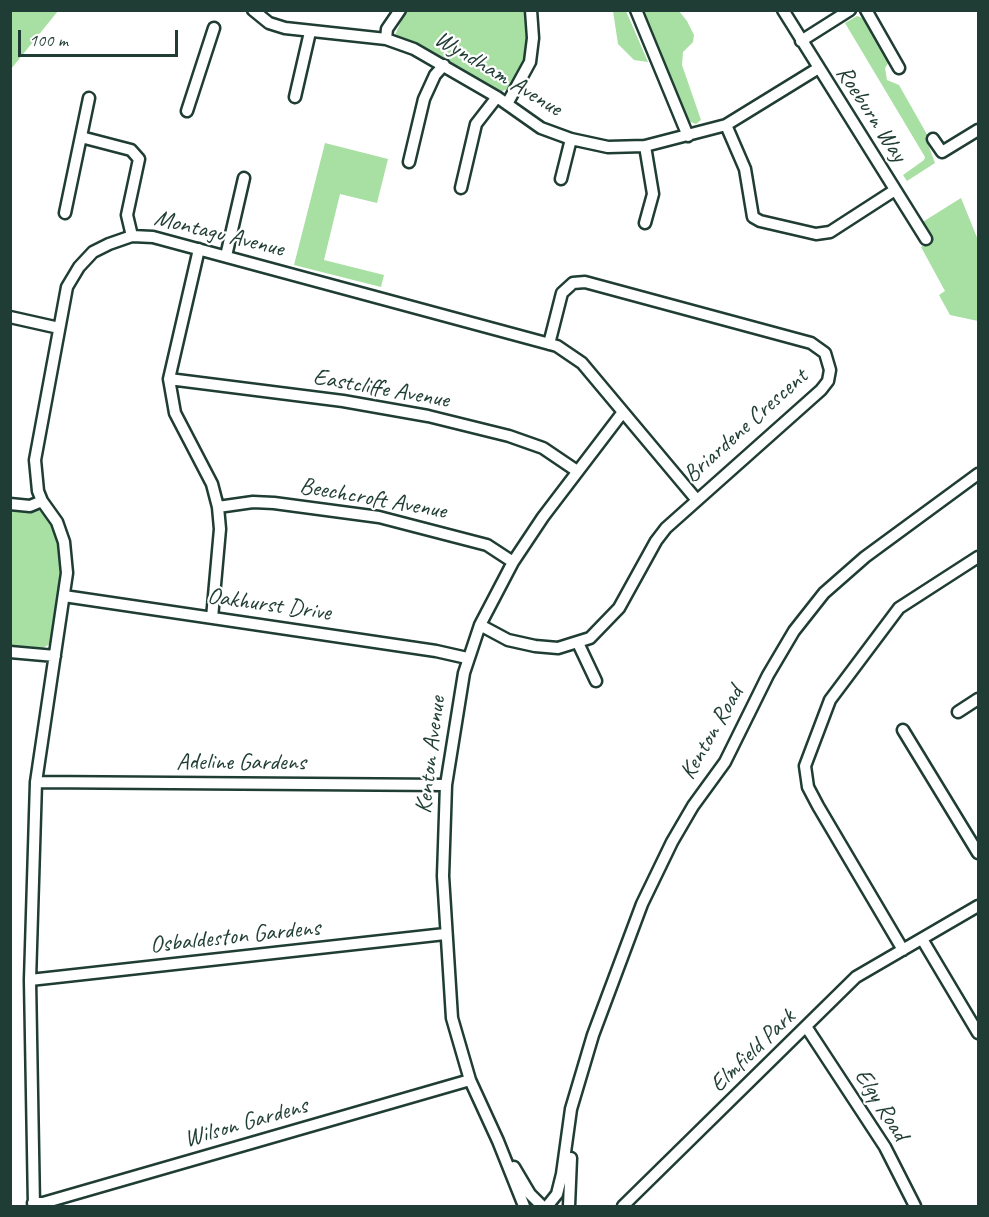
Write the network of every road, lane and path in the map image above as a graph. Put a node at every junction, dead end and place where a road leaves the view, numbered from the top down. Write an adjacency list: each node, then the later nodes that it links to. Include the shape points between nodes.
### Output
1 (253, 10): 9 (street, Wyndham Avenue, via 269,23)
2 (400, 10): 10 (street, via 387,29)
3 (531, 10): 17 (street, via 530,62)
4 (636, 10): 22 (street)
5 (783, 10): 11 (street, Roeburn Way)
6 (850, 10): 11 (street)
7 (866, 10): 13 (street)
8 (213, 28): 19 (street)
9 (310, 32): 10 (street, Wyndham Avenue); 15 (street)
10 (386, 39): 12 (street, Wyndham Avenue)
11 (801, 41): 14 (street, Roeburn Way)
12 (444, 65): 16 (street, Wyndham Avenue); 27 (street, via 424,99)
13 (899, 68)
14 (817, 69): 20 (street, Wyndham Avenue); 31 (street, Roeburn Way)
15 (295, 97)
16 (497, 97): 17 (street, Wyndham Avenue); 30 (street, via 477,124)
17 (507, 104): 25 (street, Wyndham Avenue, via 541,128)
18 (85, 105): 23 (street)
19 (187, 111)
20 (726, 125): 22 (street, Wyndham Avenue); 31 (street, via 745,169 753,217 760,221 816,234 830,231)
21 (978, 130): 24 (street, via 942,152)
22 (688, 136): 26 (street, Wyndham Avenue)
23 (81, 138): 32 (street); 34 (street, via 131,150 139,159 127,215)
24 (933, 139)
25 (571, 140): 26 (street, Wyndham Avenue, via 608,147); 29 (street)
26 (645, 146): 33 (street, via 653,194)
27 (408, 162)
28 (244, 178): 37 (street)
29 (561, 179)
30 (461, 188)
31 (895, 190): 35 (street, Roeburn Way)
32 (62, 207)
33 (645, 223)
34 (132, 236): 36 (street, Montagu Avenue, via 153,237); 39 (street, Montagu Avenue, via 93,252 79,267 67,287)
35 (926, 238)
36 (199, 249): 37 (street, Montagu Avenue); 41 (street)
37 (226, 256): 40 (street, Montagu Avenue)
38 (10, 318): 39 (street)
39 (59, 328): 46 (street, Montagu Avenue, via 35,460)
40 (549, 344): 42 (street, Montagu Avenue, via 573,354); 45 (street, Briardene Crescent, via 561,292 579,282 811,343 821,349 830,370 821,390)
41 (169, 379): 43 (street, Eastcliffe Avenue, via 428,416 543,448); 48 (street, via 175,413 212,484)
42 (623, 412): 43 (street, Kenton Avenue); 45 (street, Montagu Avenue)
43 (577, 471): 50 (street, Kenton Avenue)
44 (978, 474): 73 (street, Kenton Road, via 851,568 824,593 794,632 725,762 693,806 656,873 593,1035)
45 (696, 499): 54 (street, Briardene Crescent, via 656,541 610,620)
46 (42, 501): 47 (street, via 30,506); 51 (street, Montagu Avenue, via 57,522 64,542)
47 (10, 504)
48 (218, 507): 50 (street, Beechcroft Avenue, via 274,503 379,517 487,545); 52 (street, via 220,529)
49 (978, 557): 68 (street, via 899,608 830,700 805,766 808,787 818,806)
50 (513, 562): 53 (street, Kenton Avenue)
51 (64, 596): 52 (street, Oakhurst Drive); 56 (street, Montagu Avenue)
52 (212, 618): 57 (street, Oakhurst Drive)
53 (480, 625): 54 (street, Briardene Crescent, via 508,639 535,646 558,648); 57 (street, Kenton Avenue)
54 (578, 643): 58 (street)
55 (10, 652): 56 (street)
56 (55, 656): 62 (street, Montagu Avenue)
57 (467, 658): 63 (street, Kenton Avenue)
58 (596, 681)
59 (978, 699): 60 (street)
60 (958, 712)
61 (903, 730): 64 (street)
62 (36, 782): 63 (street, Adeline Gardens); 69 (street, Montagu Avenue)
63 (446, 785): 66 (street, Kenton Avenue)
64 (978, 854)
65 (978, 906): 67 (street, Elmfield Park)
66 (445, 934): 69 (street, Osbaldeston Gardens); 72 (street, Kenton Avenue, via 452,1018)
67 (922, 939): 68 (street, Elmfield Park); 71 (street)
68 (903, 950): 70 (street, Elmfield Park, via 856,977)
69 (30, 980): 75 (street, Montagu Avenue)
70 (807, 1028): 79 (street, Elmfield Park); 80 (street, Elgy Road, via 885,1147)
71 (978, 1033)
72 (470, 1080): 74 (street, Kenton Avenue); 75 (street, Wilson Gardens)
73 (579, 1083): 77 (street, Kenton Road, via 557,1194); 78 (street, Kenton Road)
74 (498, 1141): 76 (street, Kenton Avenue); 77 (street, Kenton Avenue, via 530,1194)
75 (33, 1205)
76 (524, 1206)
77 (547, 1206)
78 (569, 1206)
79 (623, 1206)
80 (915, 1206)

